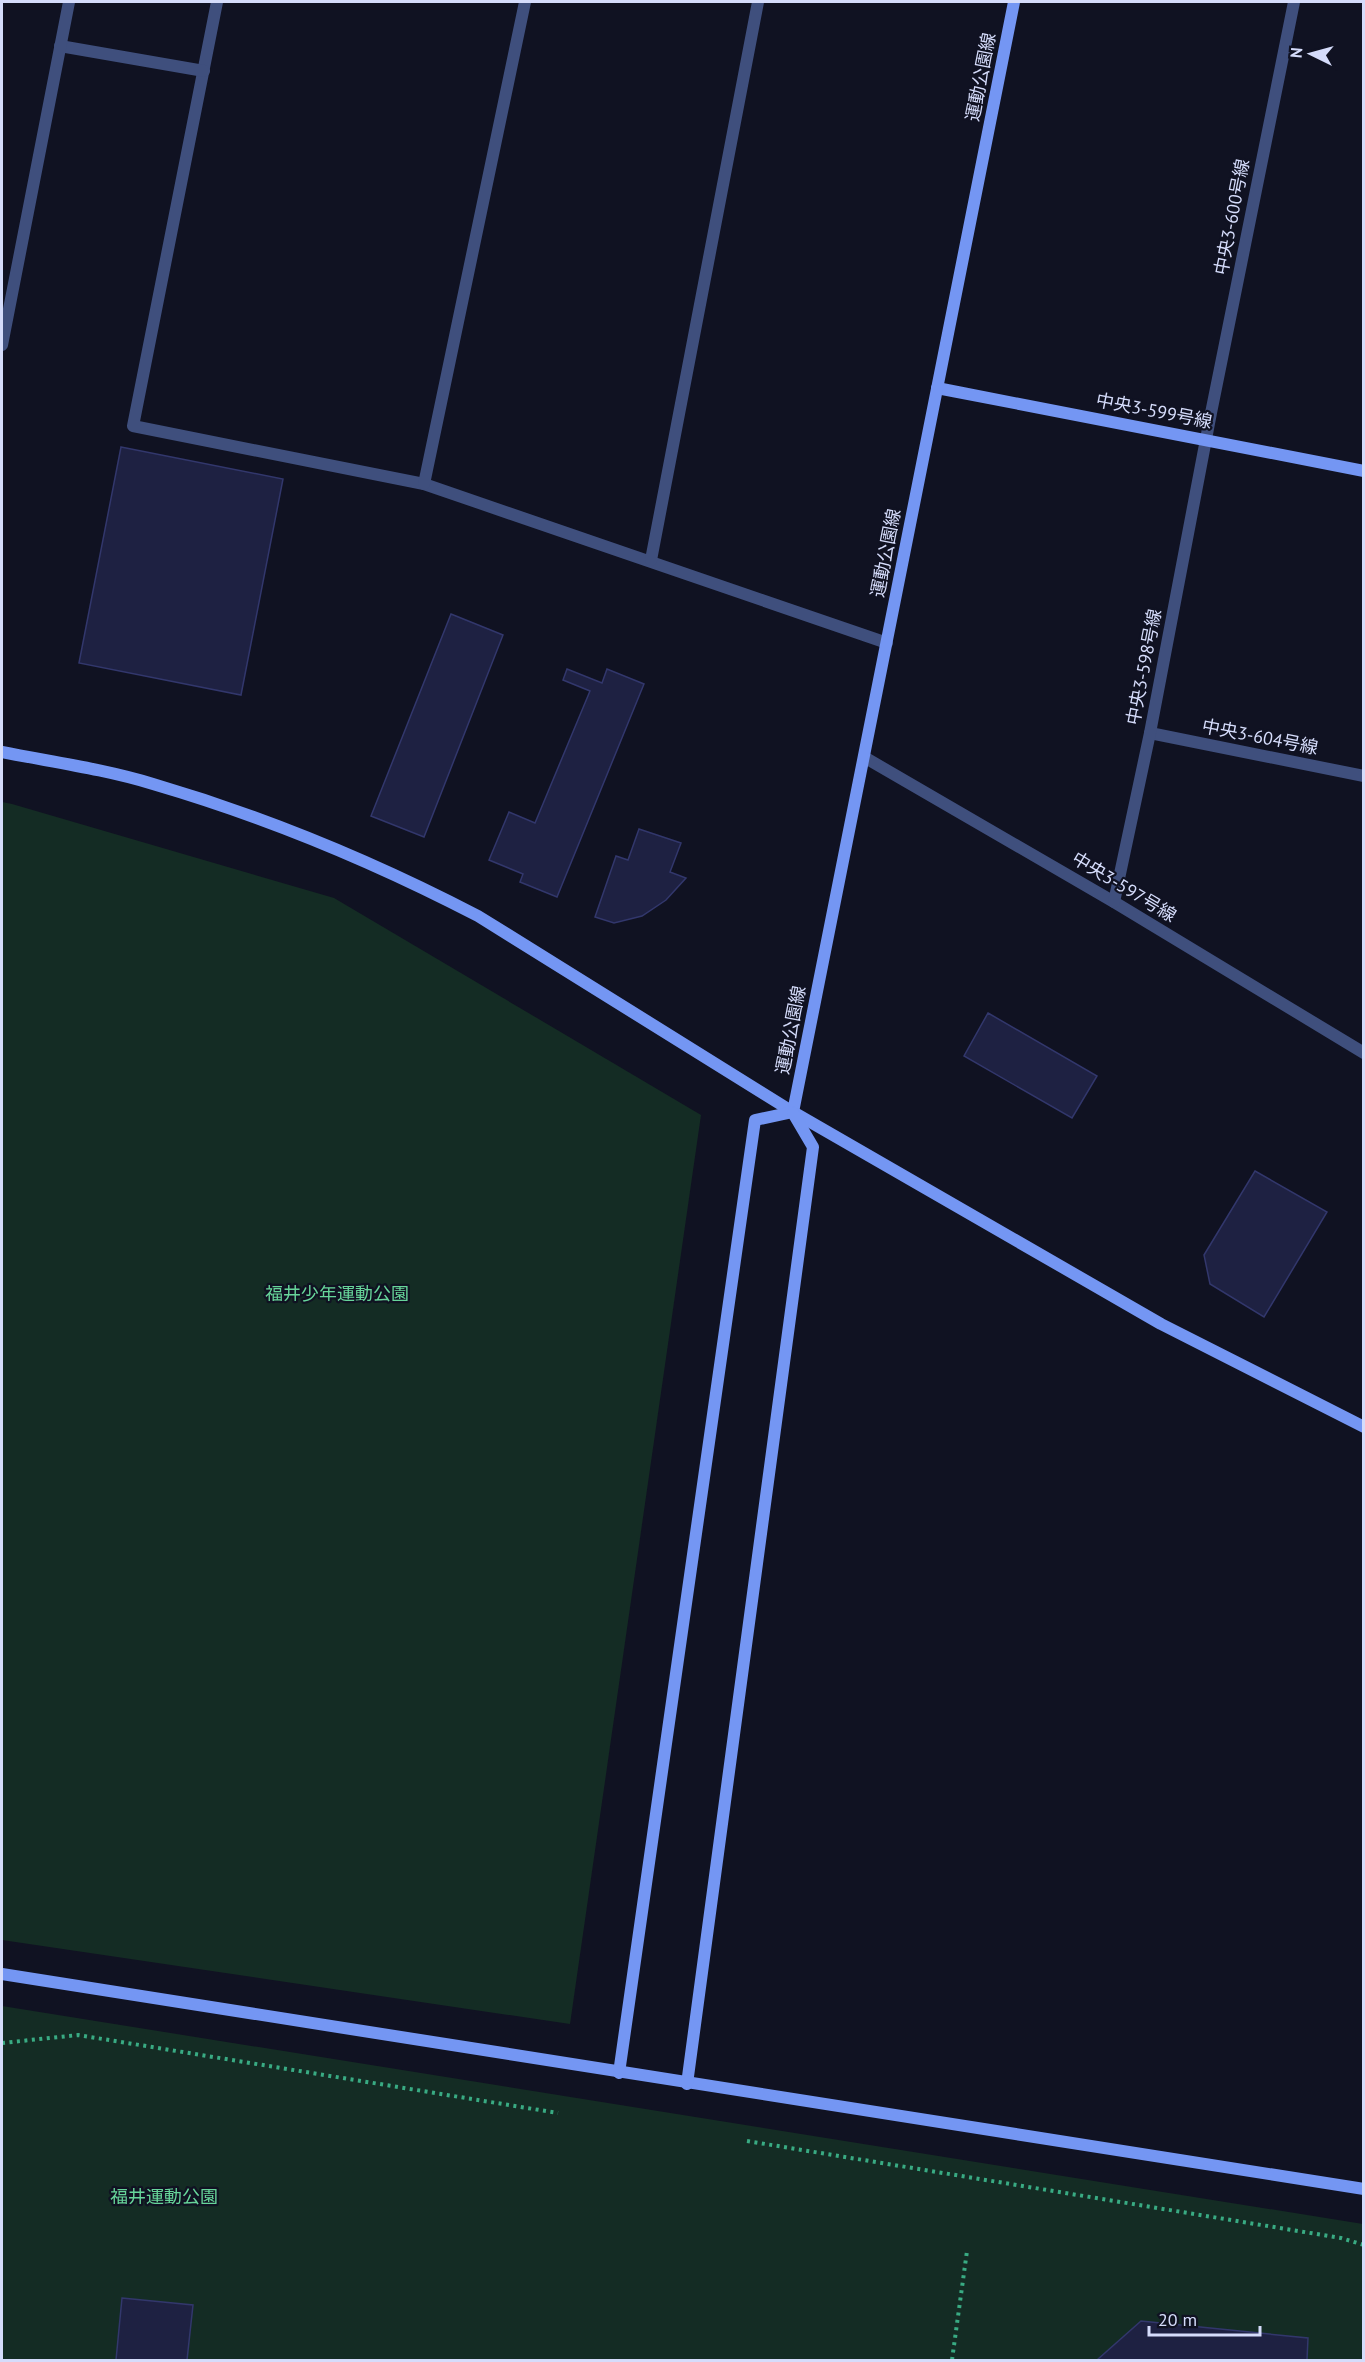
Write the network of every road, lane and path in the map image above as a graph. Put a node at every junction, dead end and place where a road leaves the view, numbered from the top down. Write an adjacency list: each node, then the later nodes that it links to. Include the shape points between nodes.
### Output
1 (69, 2): 7 (street)
2 (217, 2): 8 (street)
3 (525, 2): 13 (street)
4 (758, 2): 14 (street)
5 (1014, 2): 10 (street, 運動公園線)
6 (1294, 2): 11 (street, 中央3-600号線)
7 (60, 46): 8 (street); 9 (street)
8 (204, 71): 13 (street, via 133,426)
9 (2, 345)
10 (938, 388): 11 (street, 中央3-599号線); 15 (street, 運動公園線)
11 (1206, 439): 12 (street, 中央3-599号線); 16 (street, 中央3-598号線)
12 (1364, 471)
13 (424, 484): 14 (street)
14 (651, 560): 15 (street)
15 (887, 643): 18 (street, 運動公園線)
16 (1150, 734): 19 (street, 中央3-604号線); 20 (street, 中央3-598号線)
17 (2, 752): 22 (street, via 152,783 344,851 478,916)
18 (864, 757): 20 (street, 中央3-597号線); 22 (street, 運動公園線)
19 (1364, 776)
20 (1114, 902): 21 (street, 中央3-597号線)
21 (1364, 1053)
22 (793, 1112): 23 (street, via 1161,1324); 26 (street, via 755,1120); 27 (street, via 813,1147)
23 (1364, 1426)
24 (2, 1974): 26 (street)
25 (2, 2043): 28 (path, via 78,2035)
26 (619, 2073): 27 (street)
27 (687, 2084): 30 (street)
28 (558, 2113)
29 (747, 2141): 31 (path, via 1341,2238)
30 (1363, 2188)
31 (1364, 2245)
32 (967, 2251): 33 (path)
33 (952, 2361)

